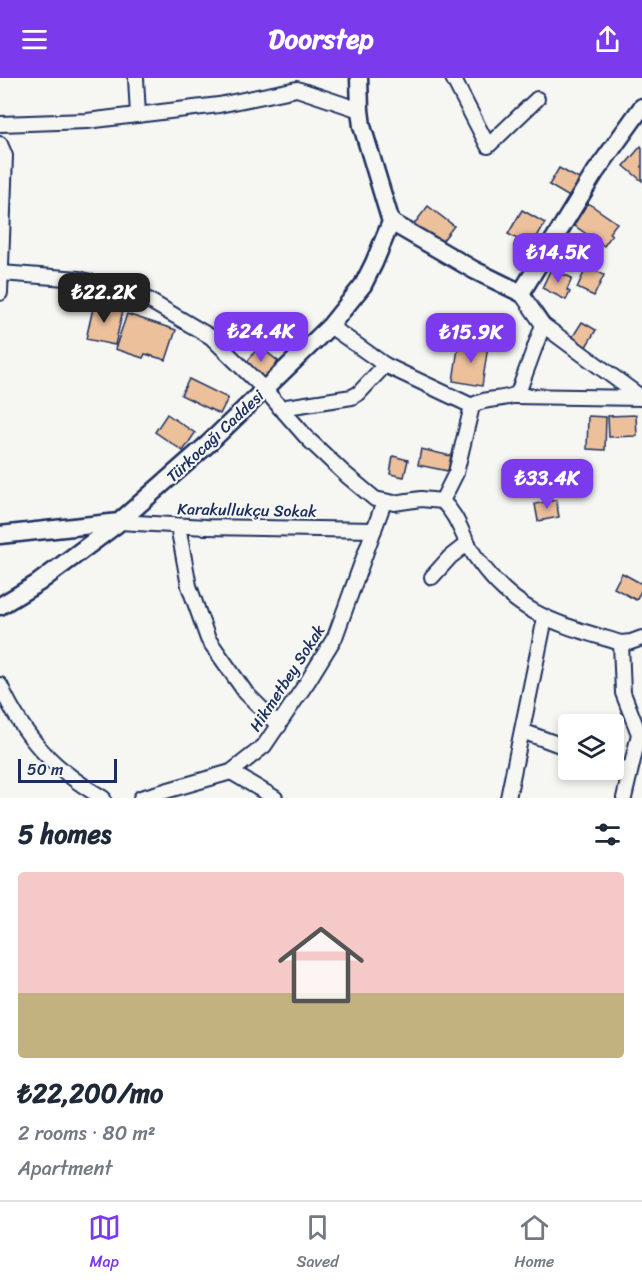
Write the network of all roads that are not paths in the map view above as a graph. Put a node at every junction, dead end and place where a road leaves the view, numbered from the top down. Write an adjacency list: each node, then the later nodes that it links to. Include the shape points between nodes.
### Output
1 (136, 78): 7 (street)
2 (359, 78): 6 (street)
3 (453, 78): 4 (street, via 488,146)
4 (537, 99)
5 (642, 107): 13 (street, via 594,174)
6 (360, 110): 7 (street, via 297,89 219,105); 10 (street)
7 (138, 115): 8 (street)
8 (0, 124)
9 (0, 144): 11 (street, via 5,156)
10 (391, 222): 13 (street); 15 (street, Türkocağı Caddesi, via 363,285)
11 (1, 273): 12 (street); 17 (street, via 79,279 143,297 211,337)
12 (0, 292)
13 (521, 293): 14 (street)
14 (543, 325): 18 (street, via 521,390); 19 (street)
15 (330, 326): 16 (street); 17 (street, Türkocağı Caddesi)
16 (385, 365): 20 (street); 21 (street, via 352,397)
17 (265, 390): 21 (street); 24 (street, Türkocağı Caddesi)
18 (513, 396): 19 (street); 20 (street)
19 (642, 398)
20 (472, 406): 22 (street, via 456,474)
21 (280, 408): 23 (street, via 345,474)
22 (442, 501): 23 (street, via 430,498); 28 (street, via 457,518)
23 (384, 502): 26 (street, Hikmetbey Sokak)
24 (119, 522): 25 (street, Karakullukçu Sokak); 27 (street); 30 (street, Türkocağı Caddesi, via 38,583)
25 (178, 526): 26 (street, Karakullukçu Sokak); 35 (street, via 189,586 208,639 246,693)
26 (374, 530): 35 (street, Hikmetbey Sokak, via 335,638)
27 (0, 536)
28 (468, 543): 29 (street); 31 (street, via 488,574 509,596)
29 (432, 577)
30 (0, 606)
31 (545, 618): 33 (street); 36 (street)
32 (642, 638): 33 (street)
33 (621, 643): 39 (street, via 623,693 639,734)
34 (0, 685): 41 (street, via 36,746 79,784)
35 (279, 726): 40 (street, Hikmetbey Sokak, via 264,746)
36 (522, 731): 37 (street); 44 (street)
37 (558, 744)
38 (624, 769): 39 (street)
39 (629, 771): 45 (street)
40 (231, 772): 42 (street, Hikmetbey Sokak); 43 (street)
41 (103, 798)
42 (141, 798)
43 (275, 798)
44 (508, 798)
45 (624, 798)

